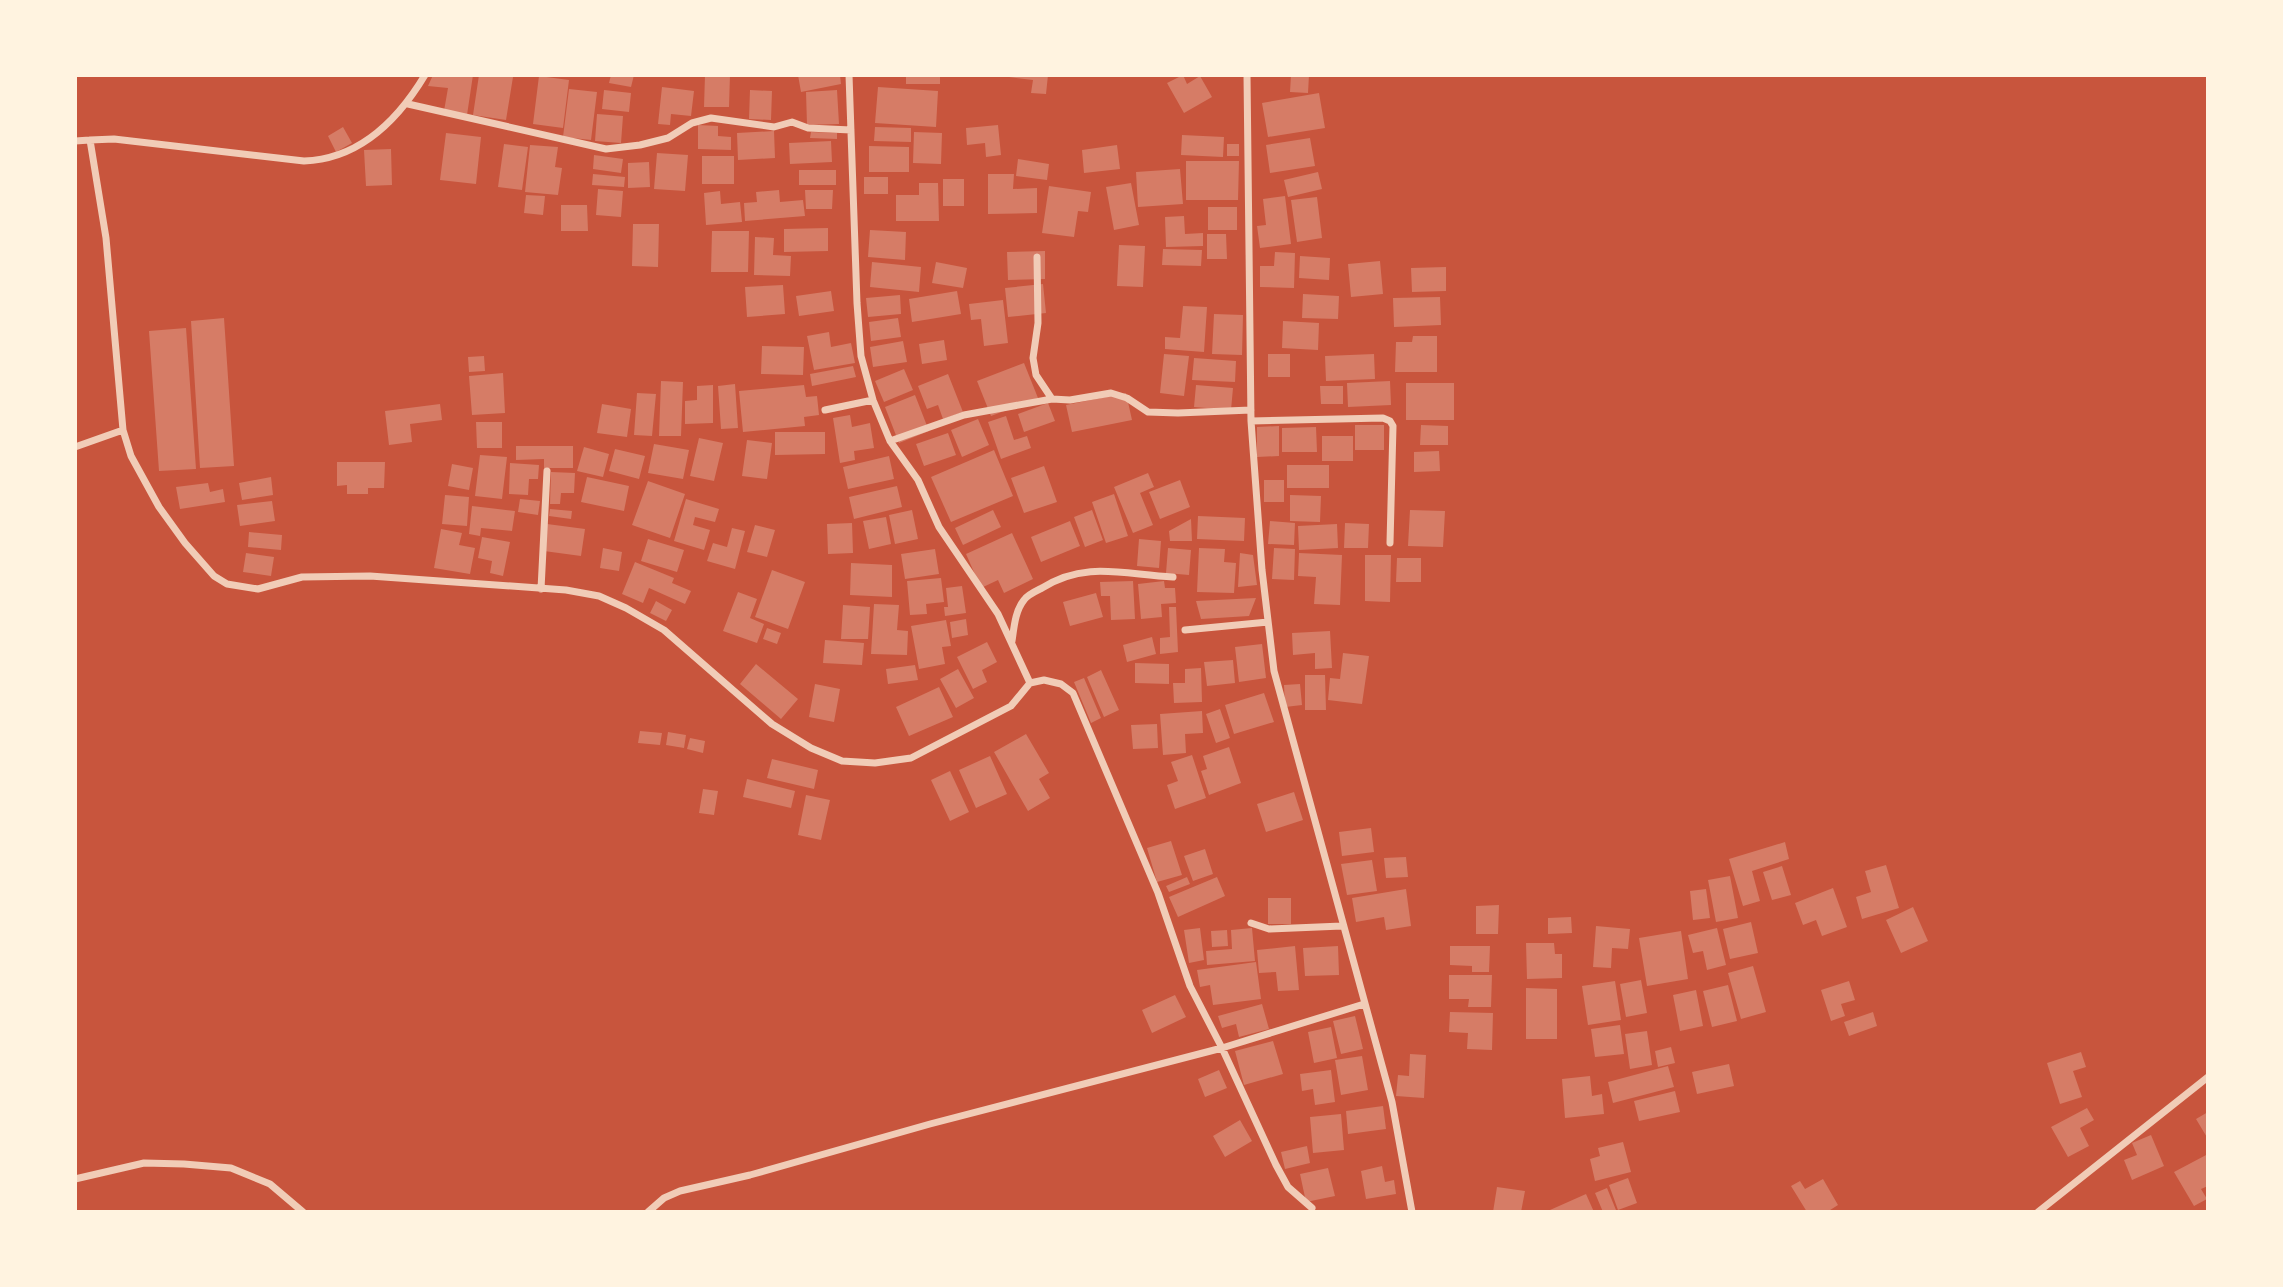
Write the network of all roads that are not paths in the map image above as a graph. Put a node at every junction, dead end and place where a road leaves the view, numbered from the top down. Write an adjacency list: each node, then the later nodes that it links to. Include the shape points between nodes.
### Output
1 (425, 75): 4 (street)
2 (849, 75): 5 (street)
3 (1247, 75): 12 (street)
4 (408, 104): 5 (street, via 606,149 668,138 711,118 774,127 792,122 808,128); 6 (street, via 379,133 325,160)
5 (851, 130): 9 (street, via 861,356)
6 (90, 140): 7 (street); 14 (street, via 106,238)
7 (75, 141)
8 (1037, 257): 10 (street, via 1034,358 1036,375)
9 (873, 400): 11 (street); 15 (street)
10 (1052, 400): 12 (street, via 1111,393 1148,412); 15 (street, via 964,415)
11 (825, 410)
12 (1251, 410): 13 (street)
13 (1251, 421): 18 (street, via 1390,421); 21 (street)
14 (122, 430): 16 (street); 20 (street, via 159,507 214,576 227,584 258,589 302,577 370,576)
15 (890, 441): 23 (street, via 918,480 939,527)
16 (75, 447)
17 (547, 471): 20 (street)
18 (1390, 543)
19 (1173, 577): 23 (street, via 1090,570 1055,580 1024,599 1014,621)
20 (541, 589): 24 (street, via 599,596 626,608 664,630 772,724 842,761 911,758 1011,706)
21 (1268, 622): 22 (street); 26 (street, via 1273,671)
22 (1185, 630)
23 (1012, 642): 24 (street)
24 (1030, 682): 28 (street, via 1062,684 1073,693 1158,893 1190,986)
25 (1251, 923): 26 (street, via 1269,929)
26 (1342, 926): 27 (street)
27 (1364, 1004): 28 (street); 34 (street, via 1392,1101)
28 (1222, 1048): 31 (street, via 1288,1187); 33 (street, via 680,1191)
29 (2208, 1077): 35 (street)
30 (75, 1179): 32 (street, via 144,1163 231,1168 270,1184)
31 (1312, 1208)
32 (303, 1212)
33 (649, 1212)
34 (1412, 1212)
35 (2038, 1212)

